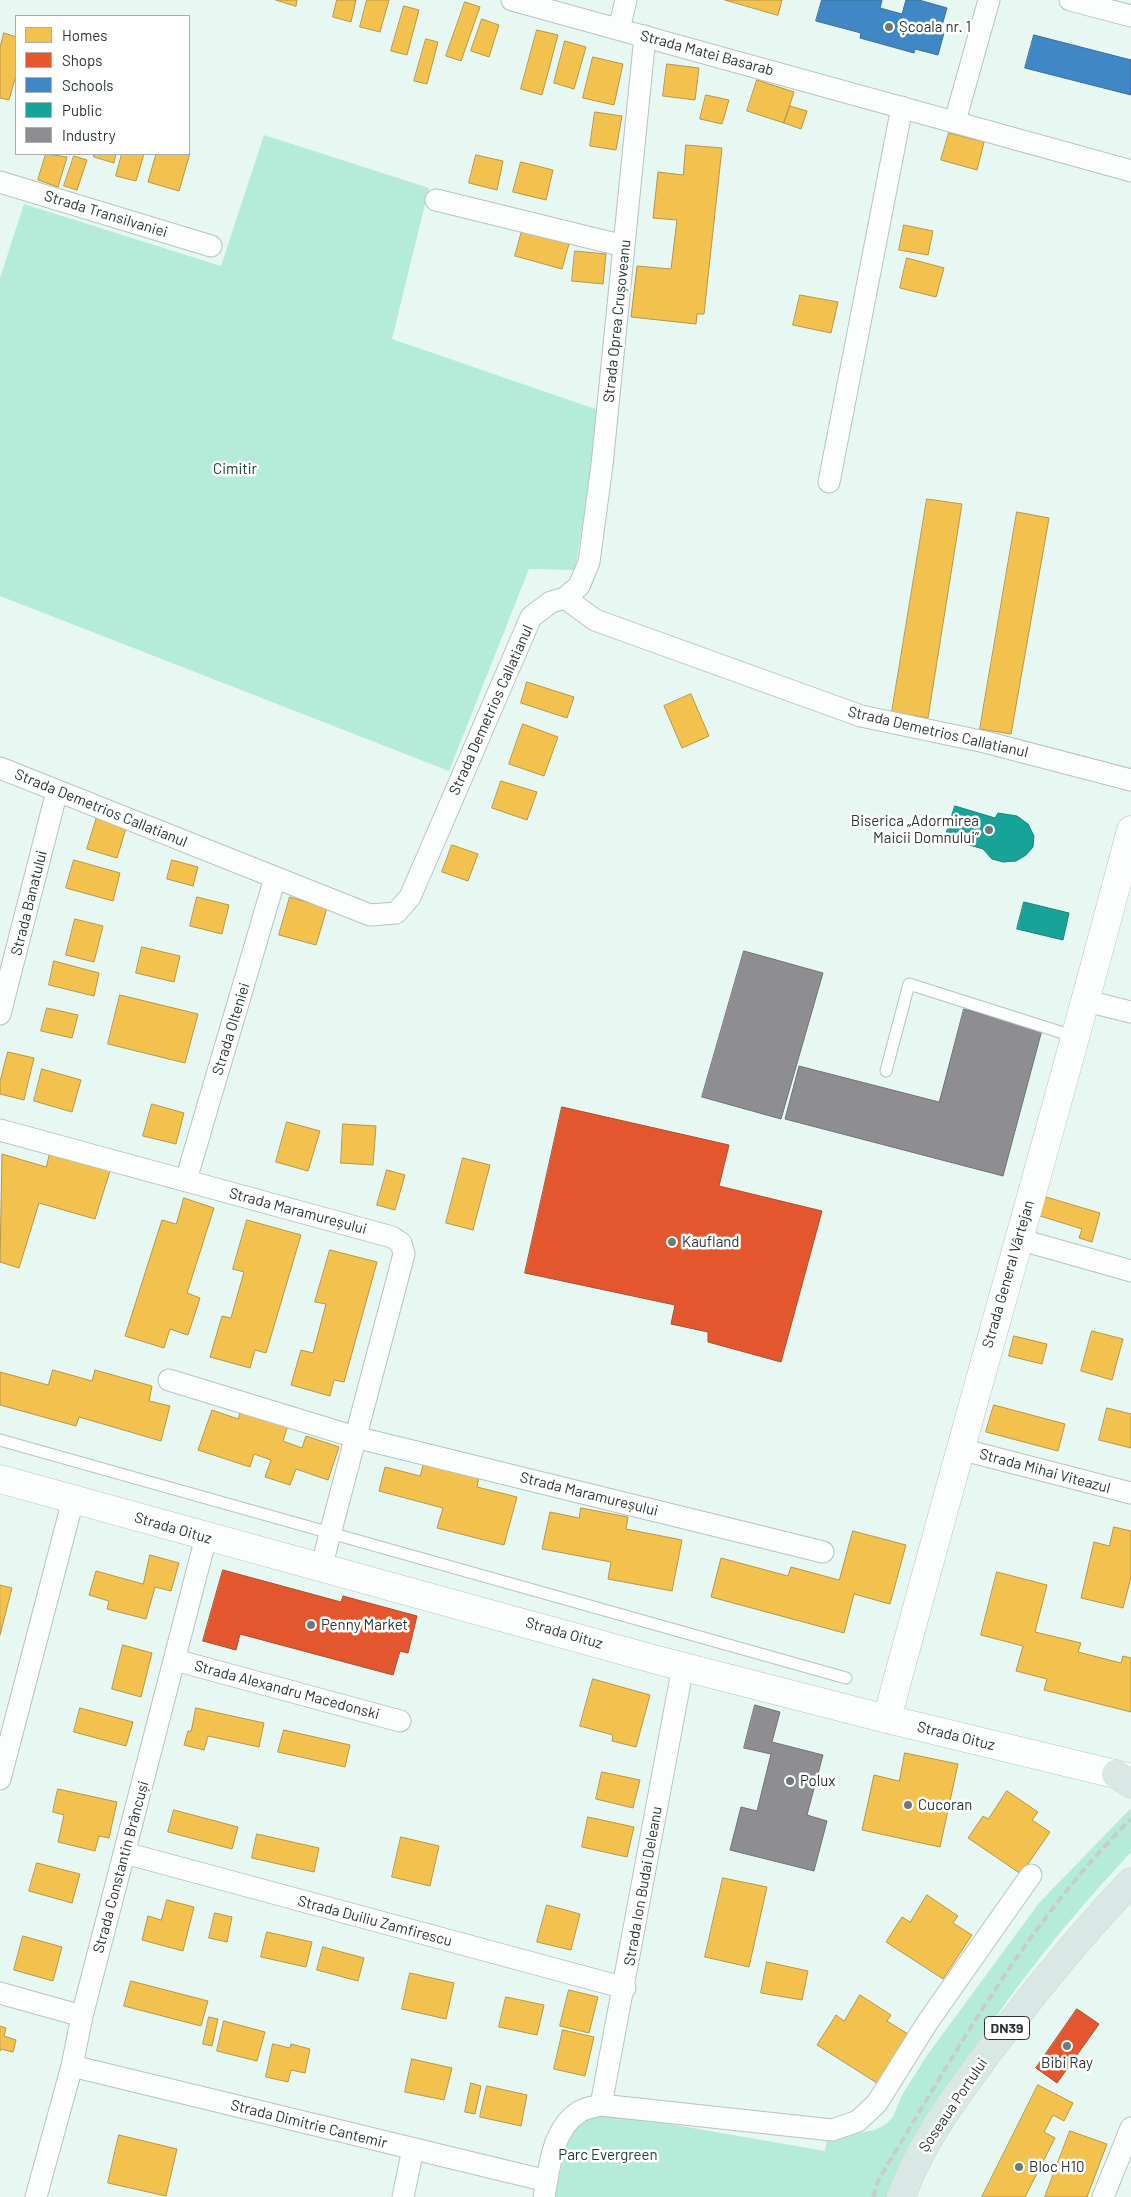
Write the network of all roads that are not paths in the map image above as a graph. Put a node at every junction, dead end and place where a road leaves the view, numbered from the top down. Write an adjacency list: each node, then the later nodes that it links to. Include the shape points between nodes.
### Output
1 (512, 0): 6 (street, Strada Matei Basarab)
2 (626, 0): 6 (street)
3 (989, 0): 9 (street)
4 (1070, 0): 5 (street)
5 (1131, 16)
6 (618, 28): 7 (street, Strada Matei Basarab)
7 (645, 36): 8 (street, Strada Matei Basarab); 14 (street, Strada Oprea Crușoveanu)
8 (902, 107): 9 (street, Strada Matei Basarab); 15 (street)
9 (955, 121): 10 (street, Strada Matei Basarab)
10 (1131, 171)
11 (0, 183): 13 (street, Strada Transilvaniei)
12 (436, 200): 14 (street)
13 (211, 246)
14 (624, 246): 16 (street, Strada Oprea Crușoveanu, via 589,562 579,586)
15 (828, 482)
16 (565, 598): 18 (street, Strada Demetrios Callatianul, via 595,620 861,716 985,742); 21 (street, Strada Demetrios Callatianul, via 550,602 531,617 410,897 396,913 370,915)
17 (0, 768): 19 (street, Strada Demetrios Callatianul)
18 (1131, 780)
19 (57, 791): 21 (street, Strada Demetrios Callatianul); 24 (street, Strada Banatului)
20 (1131, 830): 22 (main road, Strada General Vârtejan)
21 (275, 878): 28 (street, Strada Olteniei)
22 (1086, 1001): 23 (street); 25 (main road, Strada General Vârtejan)
23 (1131, 1012)
24 (0, 1014)
25 (1076, 1037): 26 (lane, via 909,984); 29 (main road, Strada General Vârtejan)
26 (886, 1070)
27 (0, 1130): 28 (street, Strada Maramureșului)
28 (186, 1180): 32 (street, Strada Maramureșului, via 392,1237 401,1243 404,1254)
29 (1018, 1239): 30 (street); 34 (main road, Strada General Vârtejan)
30 (1131, 1271)
31 (169, 1380): 32 (street, Strada Maramureșului)
32 (355, 1437): 38 (street, Strada Maramureșului); 40 (street, Strada Maramureșului)
33 (0, 1440): 38 (lane)
34 (960, 1449): 36 (street, Strada Mihai Viteazul); 45 (main road, Strada General Vârtejan)
35 (0, 1479): 37 (main road, Strada Oituz)
36 (1131, 1493)
37 (73, 1500): 39 (main road, Strada Oituz); 47 (street)
38 (330, 1533): 41 (street, Strada Maramureșului); 44 (lane)
39 (206, 1537): 41 (main road, Strada Oituz); 42 (street, Strada Constantin Brâncuși)
40 (823, 1552)
41 (321, 1568): 43 (main road, Strada Oituz)
42 (175, 1660): 46 (street, Strada Alexandru Macedonski); 49 (street, Strada Constantin Brâncuși)
43 (683, 1666): 45 (main road, Strada Oituz); 52 (street, Strada Ion Budai Deleanu)
44 (846, 1678)
45 (887, 1719): 48 (main road, Strada Oituz)
46 (400, 1720)
47 (0, 1778)
48 (1126, 1779)
49 (125, 1853): 52 (street, Strada Duiliu Zamfirescu); 54 (street, Strada Constantin Brâncuși)
50 (1031, 1875): 56 (street, via 927,2023 877,2102 858,2121 832,2130)
51 (1131, 1882): 62 (main road, Șoseaua Portului / DN39, via 1034,1992 957,2094 926,2142)
52 (625, 1988): 56 (street, Strada Ion Budai Deleanu)
53 (0, 1993): 54 (street)
54 (82, 2016): 55 (street, Strada Constantin Brâncuși)
55 (72, 2066): 58 (street, Strada Dimitrie Cantemir); 60 (street, Strada Constantin Brâncuși)
56 (602, 2105): 59 (street, via 581,2111 570,2119 556,2144)
57 (1131, 2128): 63 (street)
58 (413, 2149): 59 (street, Strada Dimitrie Cantemir); 61 (street)
59 (545, 2189)
60 (36, 2197)
61 (403, 2197)
62 (900, 2197)
63 (1103, 2197)

